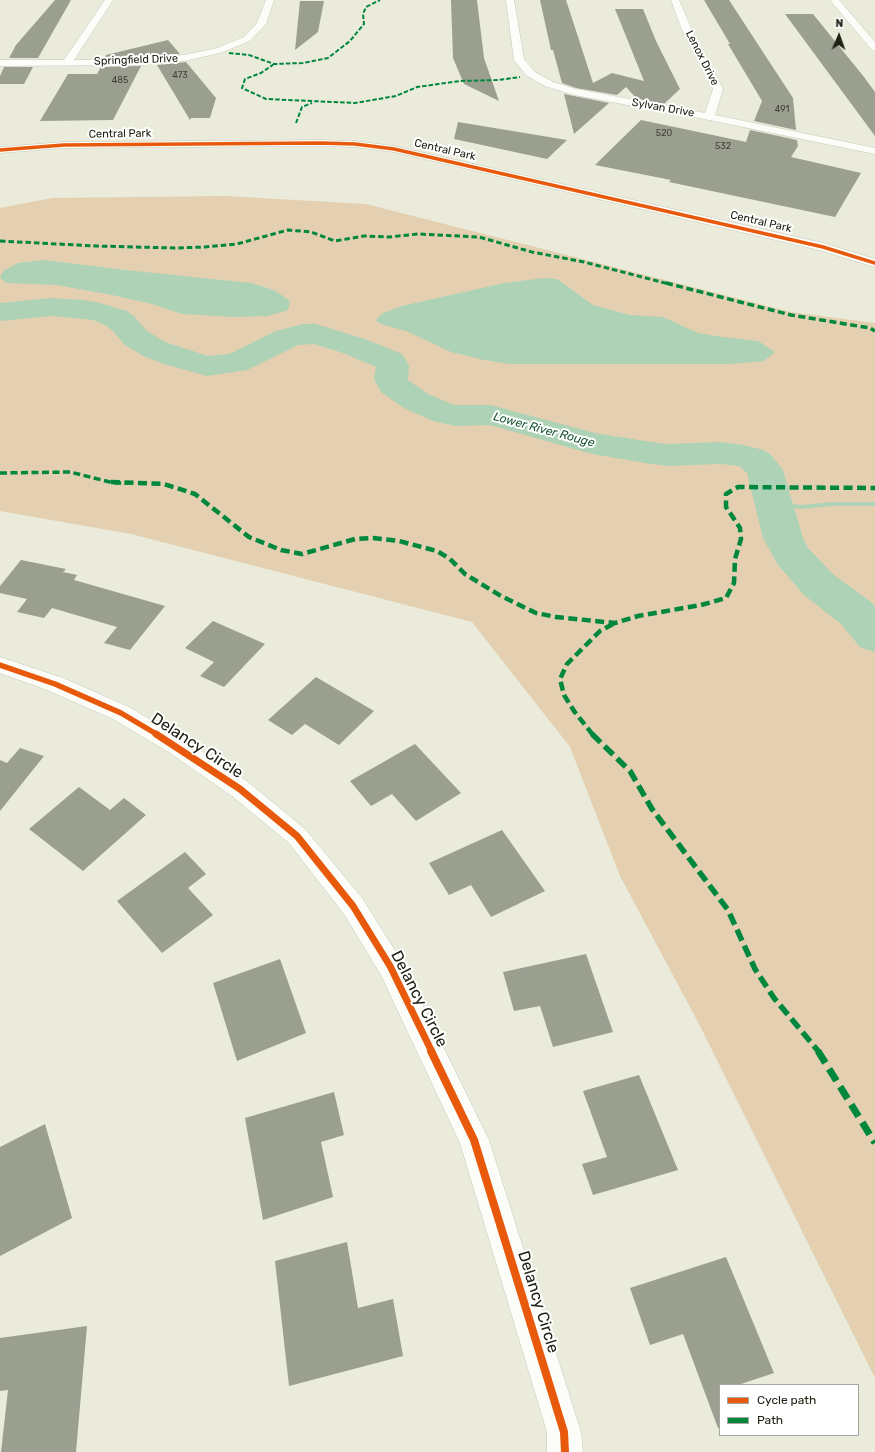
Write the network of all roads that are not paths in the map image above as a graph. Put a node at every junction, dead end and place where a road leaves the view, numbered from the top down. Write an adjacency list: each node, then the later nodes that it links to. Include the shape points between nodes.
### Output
1 (109, 0): 9 (street)
2 (270, 0): 9 (street, Springfield Drive, via 261,24 247,39 220,50 184,58 142,62)
3 (510, 0): 11 (street, Sylvan Drive, via 519,60 531,74 574,92)
4 (674, 0): 11 (street, Lenox Drive, via 718,89)
5 (834, 0): 6 (street)
6 (862, 32): 7 (street); 8 (street)
7 (874, 32)
8 (875, 48)
9 (67, 62): 10 (street, Springfield Drive)
10 (0, 64)
11 (709, 117): 13 (street, Sylvan Drive)
12 (0, 150): 14 (street, Central Park, via 64,145 320,143 394,149 823,247)
13 (875, 151)
14 (875, 263)
15 (0, 665): 16 (street, Delancy Circle, via 55,684 121,714 184,751 240,789 297,836 354,906 390,966 474,1140 564,1432)
16 (565, 1452)

